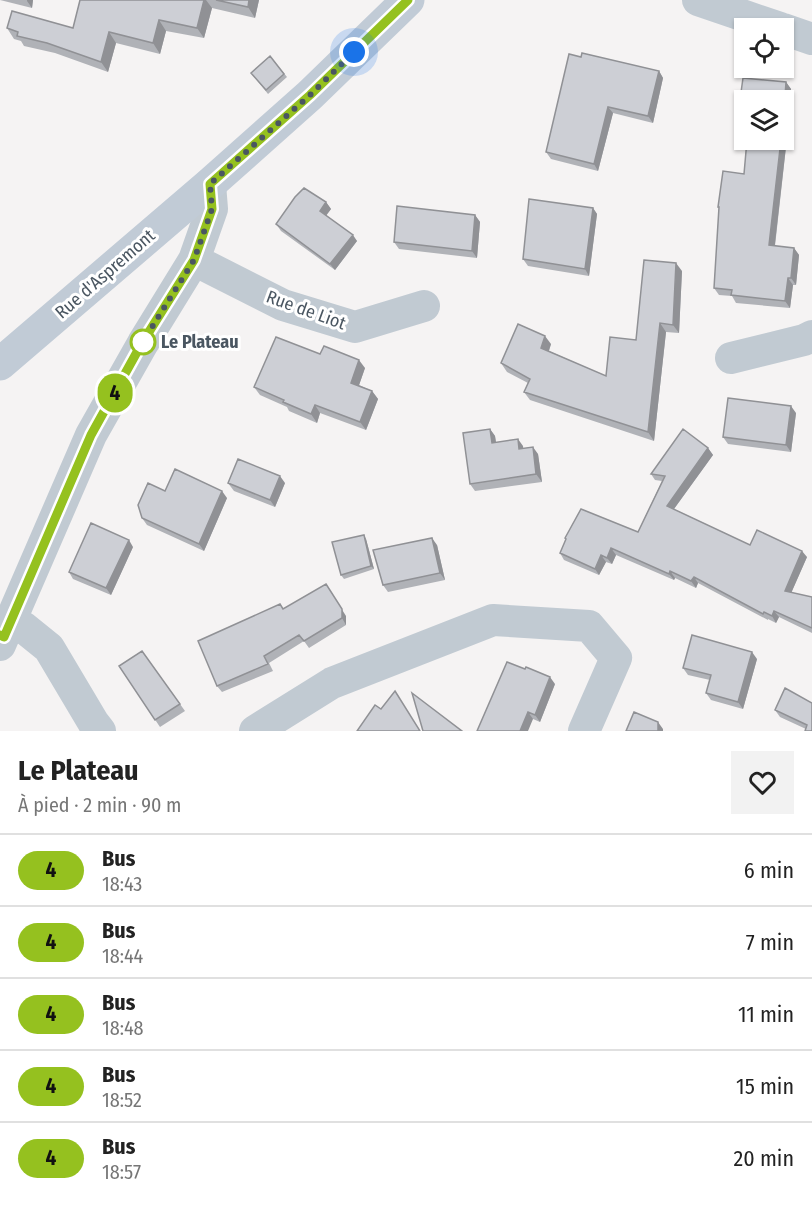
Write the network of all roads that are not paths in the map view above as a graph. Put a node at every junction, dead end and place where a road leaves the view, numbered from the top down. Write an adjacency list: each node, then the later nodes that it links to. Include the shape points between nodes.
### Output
1 (408, 0): 6 (main road, Rue d'Aspremont)
2 (698, 0): 3 (street)
3 (750, 18)
4 (794, 33): 5 (street)
5 (812, 39)
6 (210, 184): 7 (street, via 212,209); 11 (main road, Rue d'Aspremont)
7 (194, 260): 8 (street, Rue de Liot, via 283,304 355,327); 12 (street, via 91,435)
8 (423, 306)
9 (812, 336): 10 (street)
10 (731, 358)
11 (0, 364)
12 (4, 634): 13 (street, via 23,627 49,648)
13 (100, 731)
14 (255, 731): 15 (street, via 332,683 493,620 589,626 616,658)
15 (584, 731)

